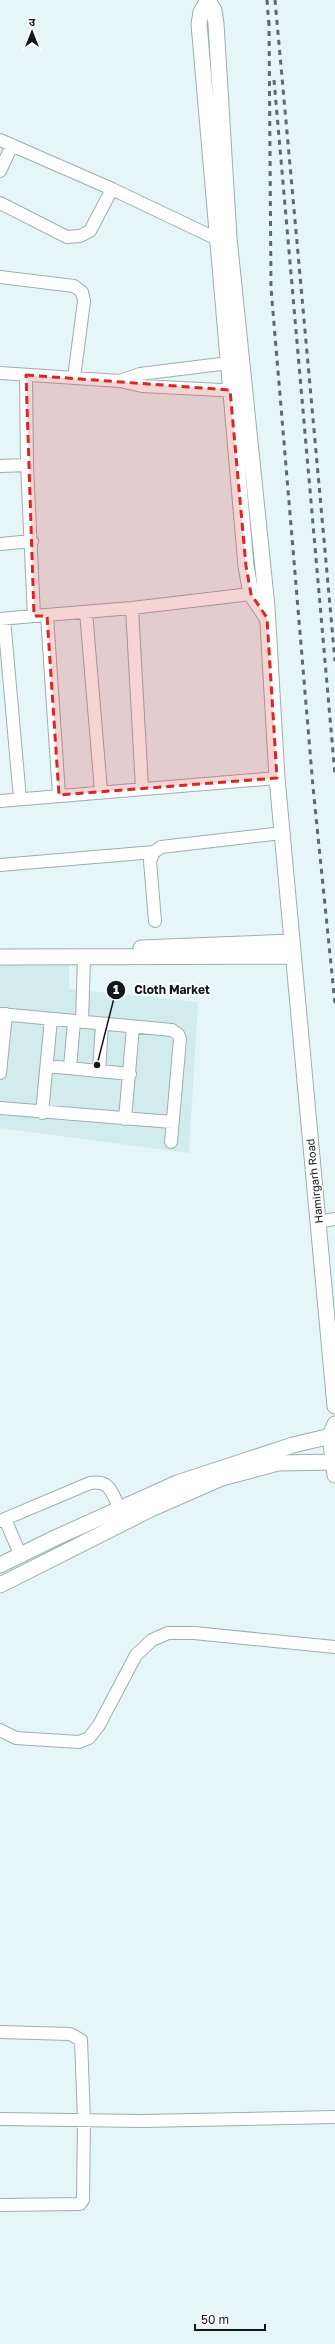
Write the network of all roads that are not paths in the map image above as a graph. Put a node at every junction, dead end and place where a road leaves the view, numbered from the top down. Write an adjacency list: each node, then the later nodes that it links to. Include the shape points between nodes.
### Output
1 (208, 0): 7 (main road, via 201,12 199,24); 9 (main road, via 214,10 216,24)
2 (0, 140): 3 (street)
3 (12, 145): 4 (street); 5 (street)
4 (0, 171)
5 (112, 189): 6 (street, via 90,231 80,236 67,237); 7 (street)
6 (0, 203)
7 (217, 239): 9 (main road)
8 (0, 277): 12 (street, via 74,286 82,292 84,301)
9 (235, 362): 13 (street, via 140,374); 14 (main road)
10 (0, 373): 11 (street)
11 (26, 375): 12 (street); 15 (street)
12 (74, 378): 13 (street)
13 (120, 381): 14 (street, via 142,386)
14 (237, 391): 19 (main road, via 246,566)
15 (27, 465): 16 (street); 17 (street)
16 (0, 466)
17 (32, 541): 18 (street); 22 (street)
18 (0, 544)
19 (258, 593): 20 (street); 25 (main road, Hamirgarh Road, via 267,618)
20 (132, 608): 21 (street); 26 (street)
21 (86, 612): 23 (street); 27 (street)
22 (34, 616): 23 (street); 24 (street)
23 (47, 616): 28 (street)
24 (2, 619): 29 (street)
25 (277, 778): 26 (street); 31 (main road, Hamirgarh Road)
26 (142, 788): 27 (street)
27 (101, 791): 28 (street)
28 (59, 795): 29 (street)
29 (20, 799): 30 (street)
30 (0, 801)
31 (282, 833): 32 (street, via 161,847); 35 (main road, Hamirgarh Road)
32 (154, 852): 33 (street); 34 (street, via 150,861)
33 (0, 865)
34 (155, 921)
35 (293, 949): 36 (main road); 38 (main road); 55 (main road, Hamirgarh Road)
36 (0, 951)
37 (0, 957): 38 (main road)
38 (84, 959): 41 (street)
39 (3, 1014): 40 (street); 47 (street)
40 (51, 1019): 41 (street); 44 (street)
41 (78, 1021): 42 (street); 45 (street)
42 (102, 1024): 43 (street); 46 (street)
43 (133, 1027): 48 (street); 52 (street, via 172,1030 178,1034 180,1039)
44 (47, 1066): 45 (street); 50 (street)
45 (70, 1068): 46 (street)
46 (99, 1071): 48 (street)
47 (0, 1073)
48 (130, 1074): 51 (street)
49 (0, 1108): 50 (street)
50 (42, 1112): 51 (street)
51 (126, 1119): 52 (street)
52 (172, 1122): 53 (street)
53 (171, 1142)
54 (335, 1219): 55 (street)
55 (318, 1222): 56 (main road, Hamirgarh Road)
56 (334, 1389): 57 (main road, Hamirgarh Road)
57 (335, 1406)
58 (333, 1432): 59 (main road); 60 (main road, via 234,1463)
59 (335, 1466): 64 (main road, via 278,1463 222,1478 151,1509)
60 (120, 1509): 61 (street, via 106,1484 102,1481 90,1482); 62 (main road)
61 (2, 1520): 62 (street)
62 (20, 1554): 63 (main road)
63 (0, 1565)
64 (0, 1585)
65 (335, 1647): 66 (street, via 194,1633 168,1633 152,1640 136,1656 99,1725 89,1738 78,1742 16,1738)
66 (0, 1730)
67 (0, 2032): 70 (street, via 70,2034 81,2040)
68 (335, 2117): 70 (street)
69 (0, 2119): 70 (street)
70 (84, 2120): 71 (street, via 83,2200 80,2204)
71 (0, 2205)

